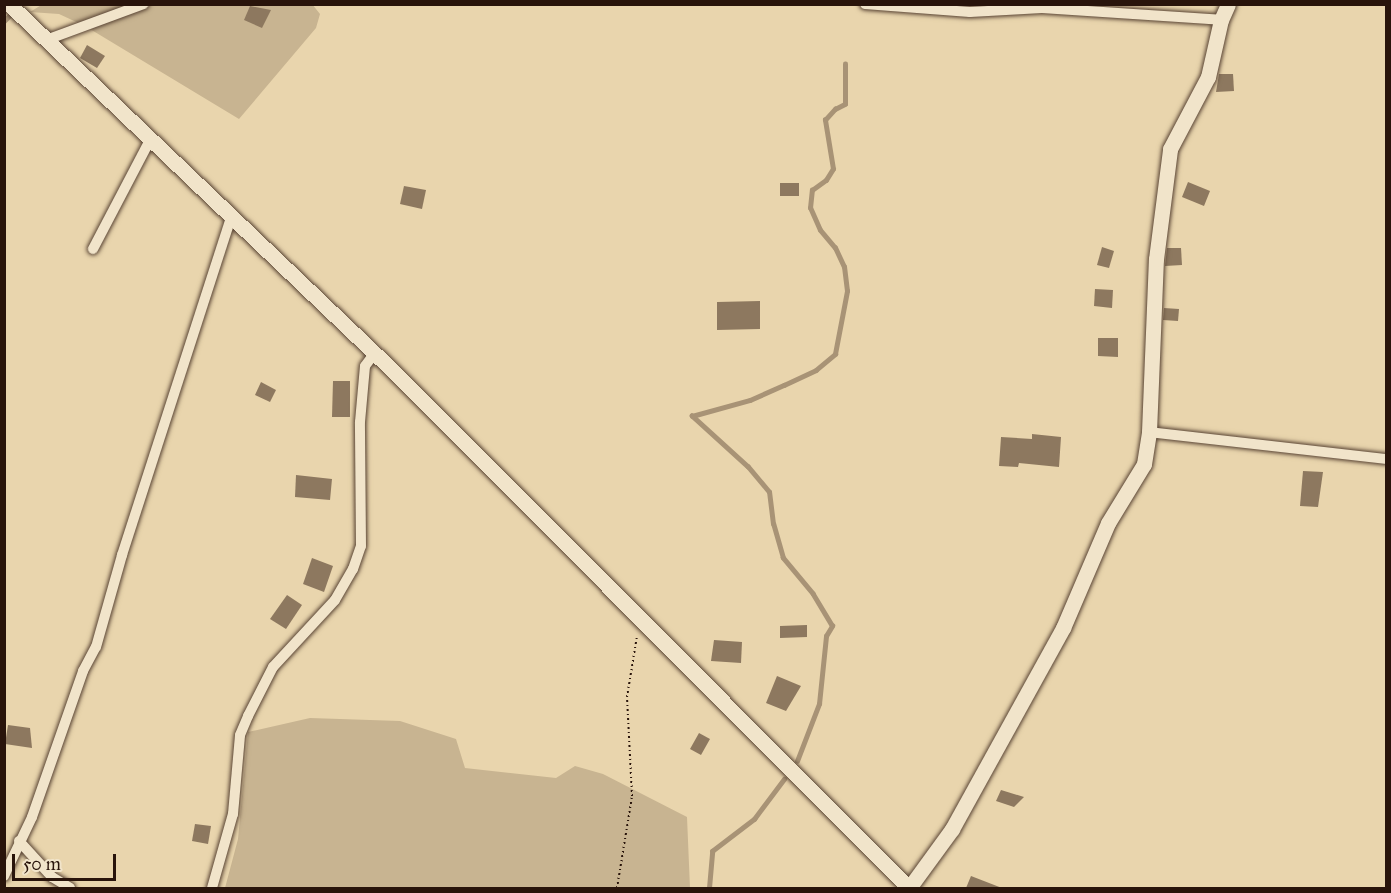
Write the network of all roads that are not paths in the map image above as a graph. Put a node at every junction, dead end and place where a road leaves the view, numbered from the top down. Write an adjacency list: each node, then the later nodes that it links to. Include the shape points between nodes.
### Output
1 (9, 4): 7 (street)
2 (144, 4): 7 (street)
3 (865, 4): 5 (street, via 970,12)
4 (1228, 4): 6 (street)
5 (1042, 6): 6 (street)
6 (1221, 20): 12 (street, via 1208,76 1170,149 1156,259)
7 (46, 40): 8 (street)
8 (150, 140): 9 (street); 10 (street)
9 (231, 217): 11 (street); 14 (street, via 96,647 83,671 32,817)
10 (93, 249)
11 (374, 354): 17 (street, via 365,366 360,422 361,546 335,600 273,667 248,716 240,735 233,814); 18 (street)
12 (1149, 432): 13 (street); 18 (street, via 1144,464 1108,523 1063,627 952,829)
13 (1386, 459)
14 (19, 841): 15 (street); 16 (street, via 52,877)
15 (4, 876)
16 (70, 888)
17 (212, 888)
18 (909, 888)

